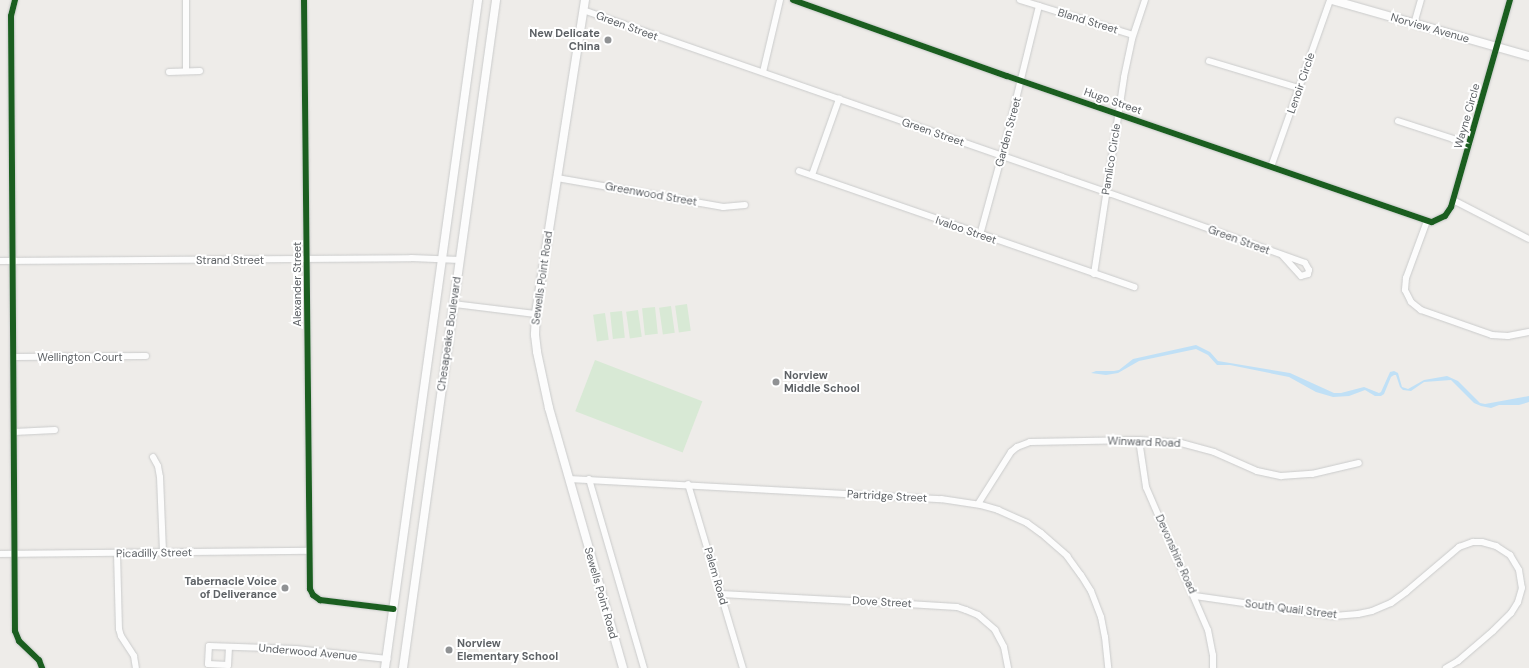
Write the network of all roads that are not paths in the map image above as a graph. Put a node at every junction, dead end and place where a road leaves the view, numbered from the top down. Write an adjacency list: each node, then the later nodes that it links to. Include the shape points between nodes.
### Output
1 (15, 0): 45 (street, via 11,16)
2 (186, 0): 21 (street)
3 (304, 0): 43 (street, Alexander Street)
4 (478, 0): 44 (main road, Chesapeake Boulevard)
5 (496, 0): 46 (main road, Chesapeake Boulevard)
6 (585, 0): 15 (main road, Sewells Point Road)
7 (780, 0): 24 (street)
8 (794, 0): 25 (street, Hugo Street)
9 (1020, 0): 14 (street, Bland Street)
10 (1146, 0): 17 (street, Pamlico Circle)
11 (1331, 0): 16 (main road, Norview Avenue); 26 (street, Lenoir Circle)
12 (1421, 0): 16 (street)
13 (1510, 0): 18 (street, Wayne Circle)
14 (1039, 6): 17 (street, Bland Street); 25 (street, Garden Street)
15 (584, 10): 24 (street, Green Street); 35 (main road, Sewells Point Road)
16 (1414, 24): 18 (main road, Norview Avenue)
17 (1133, 35): 28 (street, Pamlico Circle)
18 (1496, 47): 19 (main road, Norview Avenue); 30 (street, Wayne Circle)
19 (1529, 56)
20 (1209, 61): 26 (street)
21 (186, 71): 22 (street); 23 (street)
22 (200, 71)
23 (169, 72)
24 (763, 72): 27 (street, Green Street)
25 (1021, 80): 28 (street, Hugo Street); 31 (street, Garden Street)
26 (1299, 88): 32 (street, Lenoir Circle)
27 (839, 99): 31 (street, Green Street); 34 (street)
28 (1118, 113): 32 (street, Hugo Street); 36 (street, Pamlico Circle)
29 (1398, 122): 30 (street)
30 (1469, 144): 37 (street, Wayne Circle)
31 (1002, 157): 36 (street, Green Street); 40 (street, Garden Street)
32 (1271, 167): 39 (street, Hugo Street)
33 (799, 171): 34 (street, Ivaloo Street)
34 (812, 175): 40 (street, Ivaloo Street)
35 (557, 178): 38 (street, Greenwood Street, via 724,206); 51 (main road, Sewells Point Road)
36 (1106, 192): 42 (street, Green Street); 48 (street, Pamlico Circle)
37 (1453, 200): 39 (street, Wayne Circle, via 1445,216 1436,221); 41 (street)
38 (745, 205)
39 (1427, 221): 52 (street, via 1405,283 1411,302 1421,310 1492,335 1508,336)
40 (980, 235): 48 (street, Ivaloo Street)
41 (1529, 239)
42 (1282, 255)
43 (307, 258): 44 (street, Strand Street); 45 (street, Strand Street); 64 (street, Alexander Street)
44 (442, 259): 46 (street, Strand Street); 71 (main road, Chesapeake Boulevard)
45 (13, 260): 47 (street, Strand Street); 54 (street)
46 (460, 260): 50 (main road, Chesapeake Boulevard)
47 (0, 261)
48 (1094, 274): 49 (street, Ivaloo Street)
49 (1134, 287)
50 (454, 304): 51 (street); 77 (main road, Chesapeake Boulevard)
51 (536, 314): 60 (main road, Sewells Point Road, via 537,352 541,375)
52 (1529, 332)
53 (146, 356): 54 (street, Wellington Court)
54 (14, 357): 56 (street)
55 (55, 430): 56 (street)
56 (14, 432): 68 (street)
57 (1139, 440): 59 (street, Winward Road, via 1196,446 1257,471 1281,476 1312,474); 63 (street, Winward Road, via 1025,443 1011,452); 70 (street, Devonshire Road, via 1146,487)
58 (153, 457): 65 (street, via 160,477)
59 (1359, 463)
60 (569, 479): 61 (street, Partridge Street); 78 (main road, Sewells Point Road)
61 (589, 479): 62 (street, Partridge Street); 79 (street, Sewells Point Road)
62 (688, 484): 63 (street, Partridge Street, via 941,499); 69 (street, Palem Road)
63 (978, 504): 82 (street, Partridge Street, via 1027,523 1046,536 1067,556 1095,600 1105,637)
64 (309, 551): 65 (street, Picadilly Street); 71 (street, Alexander Street, via 310,589 320,600)
65 (163, 552): 66 (street, Picadilly Street)
66 (117, 553): 68 (street, Picadilly Street); 75 (street, via 119,629 134,656)
67 (0, 554): 68 (street, Picadilly Street)
68 (16, 554): 74 (street, via 16,631 20,641 39,660)
69 (721, 594): 80 (street, Palem Road); 81 (street, Dove Street, via 957,607 978,615 995,630 1004,647)
70 (1194, 596): 83 (street, Devonshire Road, via 1211,642); 84 (street, South Quail Street, via 1334,616 1358,614 1391,603 1459,547 1474,542 1489,543 1504,550 1515,560 1522,588 1518,602 1510,613 1472,648)
71 (393, 609): 73 (main road, Chesapeake Boulevard)
72 (229, 647): 72 (street, Underwood Avenue, via 209,646 208,664 228,665); 73 (street, Underwood Avenue, via 296,649)
73 (387, 659): 76 (main road, Chesapeake Boulevard)
74 (42, 668)
75 (136, 668)
76 (386, 668)
77 (403, 668)
78 (622, 668)
79 (644, 668)
80 (743, 668)
81 (1008, 668)
82 (1108, 668)
83 (1213, 668)
84 (1446, 668)

